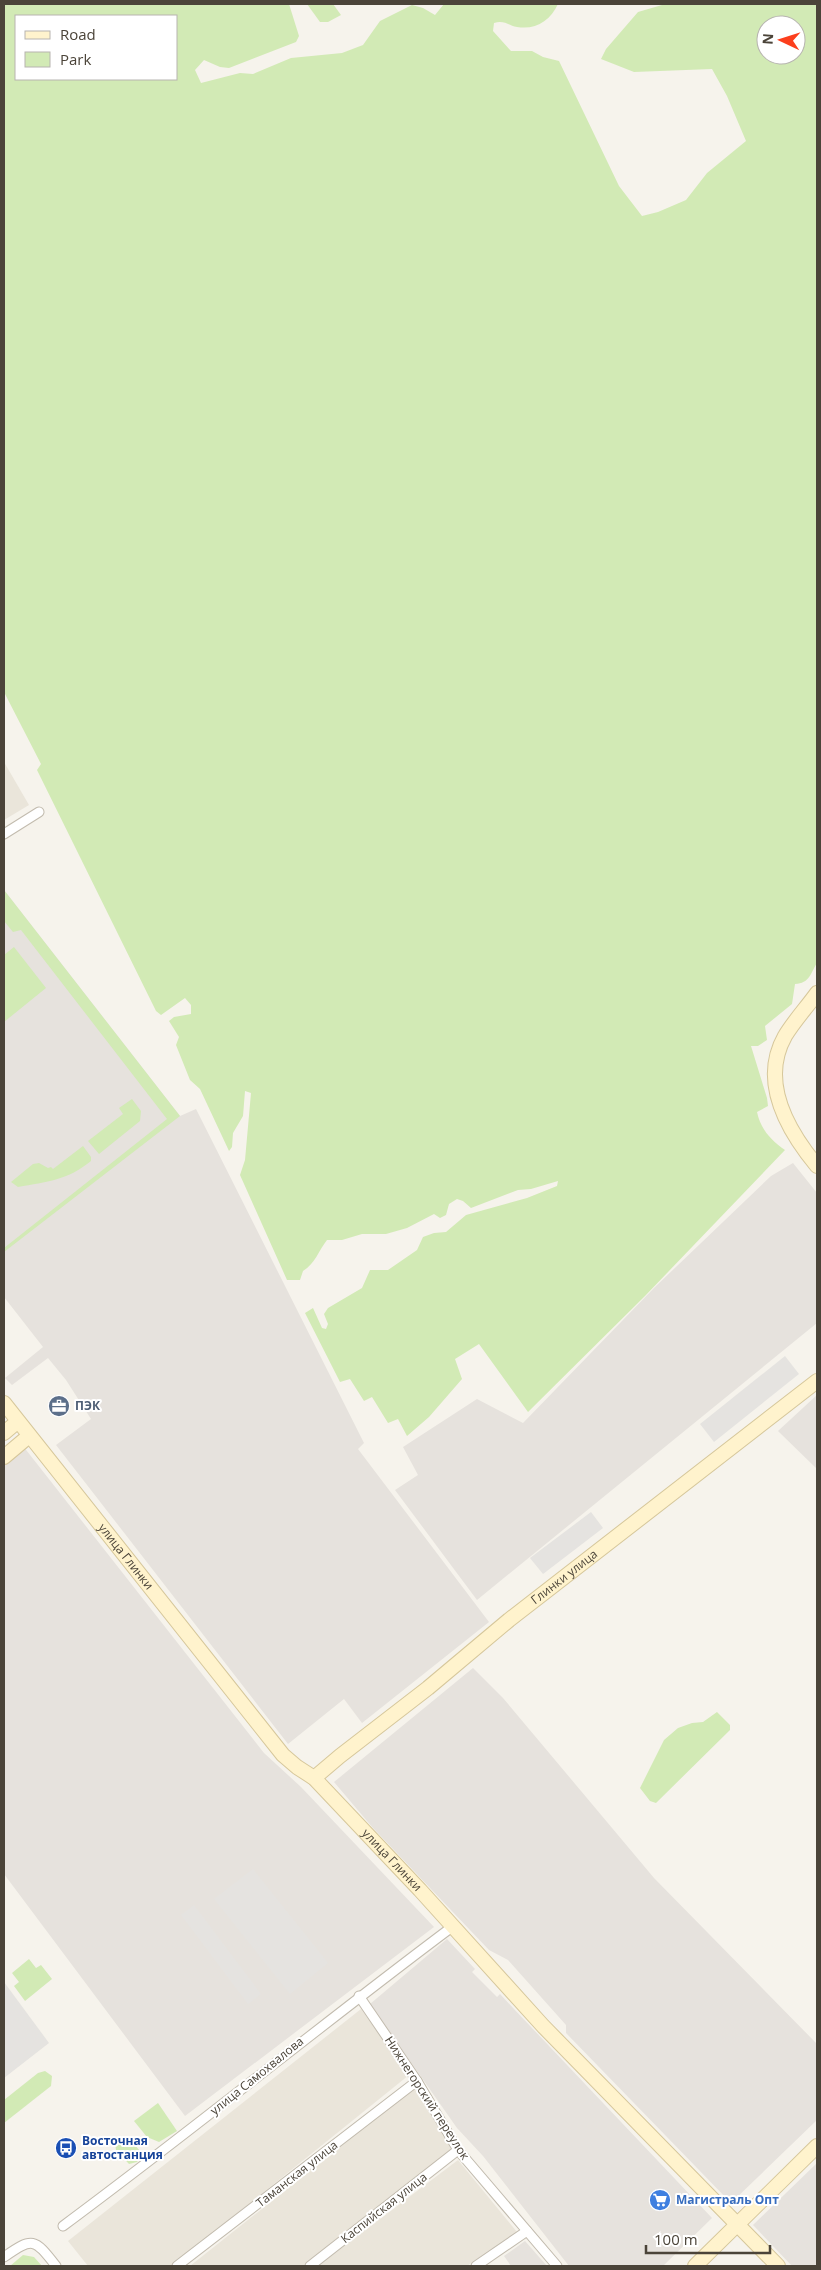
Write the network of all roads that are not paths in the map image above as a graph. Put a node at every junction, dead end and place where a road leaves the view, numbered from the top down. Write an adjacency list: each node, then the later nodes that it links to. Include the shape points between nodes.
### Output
1 (39, 812): 2 (street)
2 (4, 834)
3 (817, 993): 4 (main road, via 785,1036 775,1068 776,1091 784,1115 792,1133)
4 (817, 1166)
5 (817, 1380): 11 (main road, Глинки улица)
6 (4, 1402): 7 (main road, улица Глинки)
7 (18, 1422): 8 (main road); 9 (main road, улица Глинки)
8 (4, 1433)
9 (30, 1436): 10 (main road); 11 (main road, улица Глинки, via 277,1748 297,1768)
10 (4, 1457)
11 (314, 1778): 12 (main road, улица Глинки)
12 (452, 1927): 13 (street, улица Самохвалова); 18 (main road, улица Глинки)
13 (359, 1996): 14 (street, Нижнегорский переулок); 17 (street, улица Самохвалова, via 156,2157)
14 (417, 2081): 16 (street, Нижнегорский переулок); 22 (street, Таманская улица)
15 (817, 2146): 18 (main road)
16 (458, 2150): 19 (street, Нижнегорский переулок); 23 (street, Каспийская улица)
17 (63, 2226)
18 (737, 2226): 26 (main road); 27 (main road, улица Глинки)
19 (527, 2230): 24 (street); 25 (street, Нижнегорский переулок)
20 (4, 2257): 21 (street, via 22,2244 32,2243)
21 (56, 2266)
22 (176, 2266)
23 (310, 2266)
24 (476, 2266)
25 (557, 2266)
26 (695, 2266)
27 (778, 2266)

